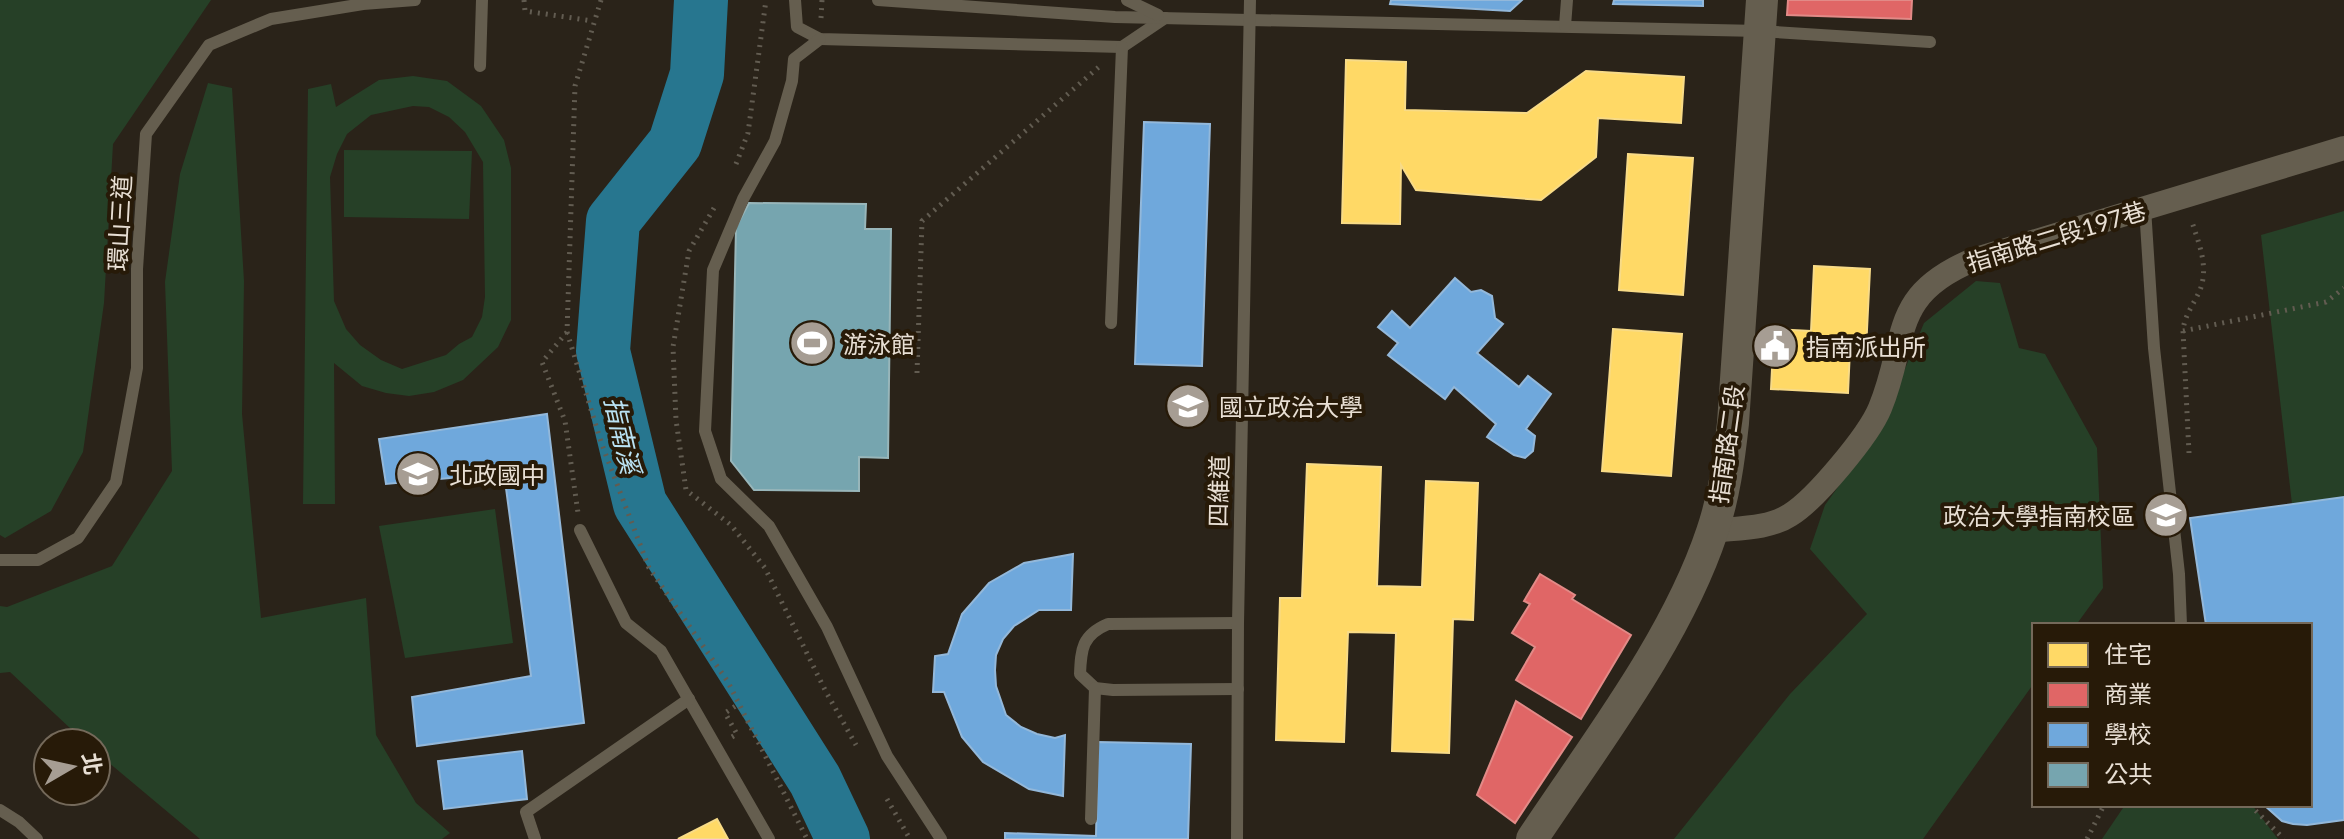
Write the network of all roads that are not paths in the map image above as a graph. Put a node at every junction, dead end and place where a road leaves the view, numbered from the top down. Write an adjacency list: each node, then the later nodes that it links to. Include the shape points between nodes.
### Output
1 (415, 0): 21 (lane, 環山三道, via 271,19 209,45 146,134 137,368 116,482 78,538 38,560)
2 (482, 0): 15 (lane)
3 (795, 0): 12 (lane, via 797,27)
4 (878, 0): 9 (lane)
5 (1127, 0): 9 (lane)
6 (1250, 0): 10 (lane, 四維道)
7 (1567, 0): 11 (lane)
8 (1761, 16): 11 (lane); 13 (lane); 20 (street, 指南路二段, via 1733,423)
9 (1165, 18): 10 (lane); 14 (lane)
10 (1249, 20): 11 (lane); 22 (lane, 四維道)
11 (1565, 26)
12 (820, 39): 14 (lane); 32 (lane, via 794,59 775,141 713,270 705,431 721,479 776,537 827,627 887,756)
13 (1930, 42)
14 (1122, 47): 18 (lane)
15 (480, 66)
16 (2344, 148): 17 (street, 指南路二段197巷)
17 (2145, 208): 20 (street, 指南路二段197巷, via 1973,260 1932,283 1903,323 1880,409 1870,427 1813,497 1774,522); 23 (lane)
18 (1111, 323)
19 (580, 530): 26 (lane, via 626,623 661,651)
20 (1712, 531): 34 (street, 指南路二段, via 1650,661)
21 (0, 560)
22 (1238, 623): 24 (lane, via 1108,624 1095,630 1081,648 1080,674); 25 (lane, 四維道)
23 (2181, 623)
24 (1095, 688): 25 (lane); 28 (lane)
25 (1238, 689): 33 (lane, 四維道)
26 (686, 694): 30 (lane, via 526,812); 31 (lane)
27 (0, 810): 29 (lane)
28 (1091, 819)
29 (37, 839)
30 (535, 839)
31 (769, 839)
32 (941, 839)
33 (1237, 839)
34 (1532, 839)

